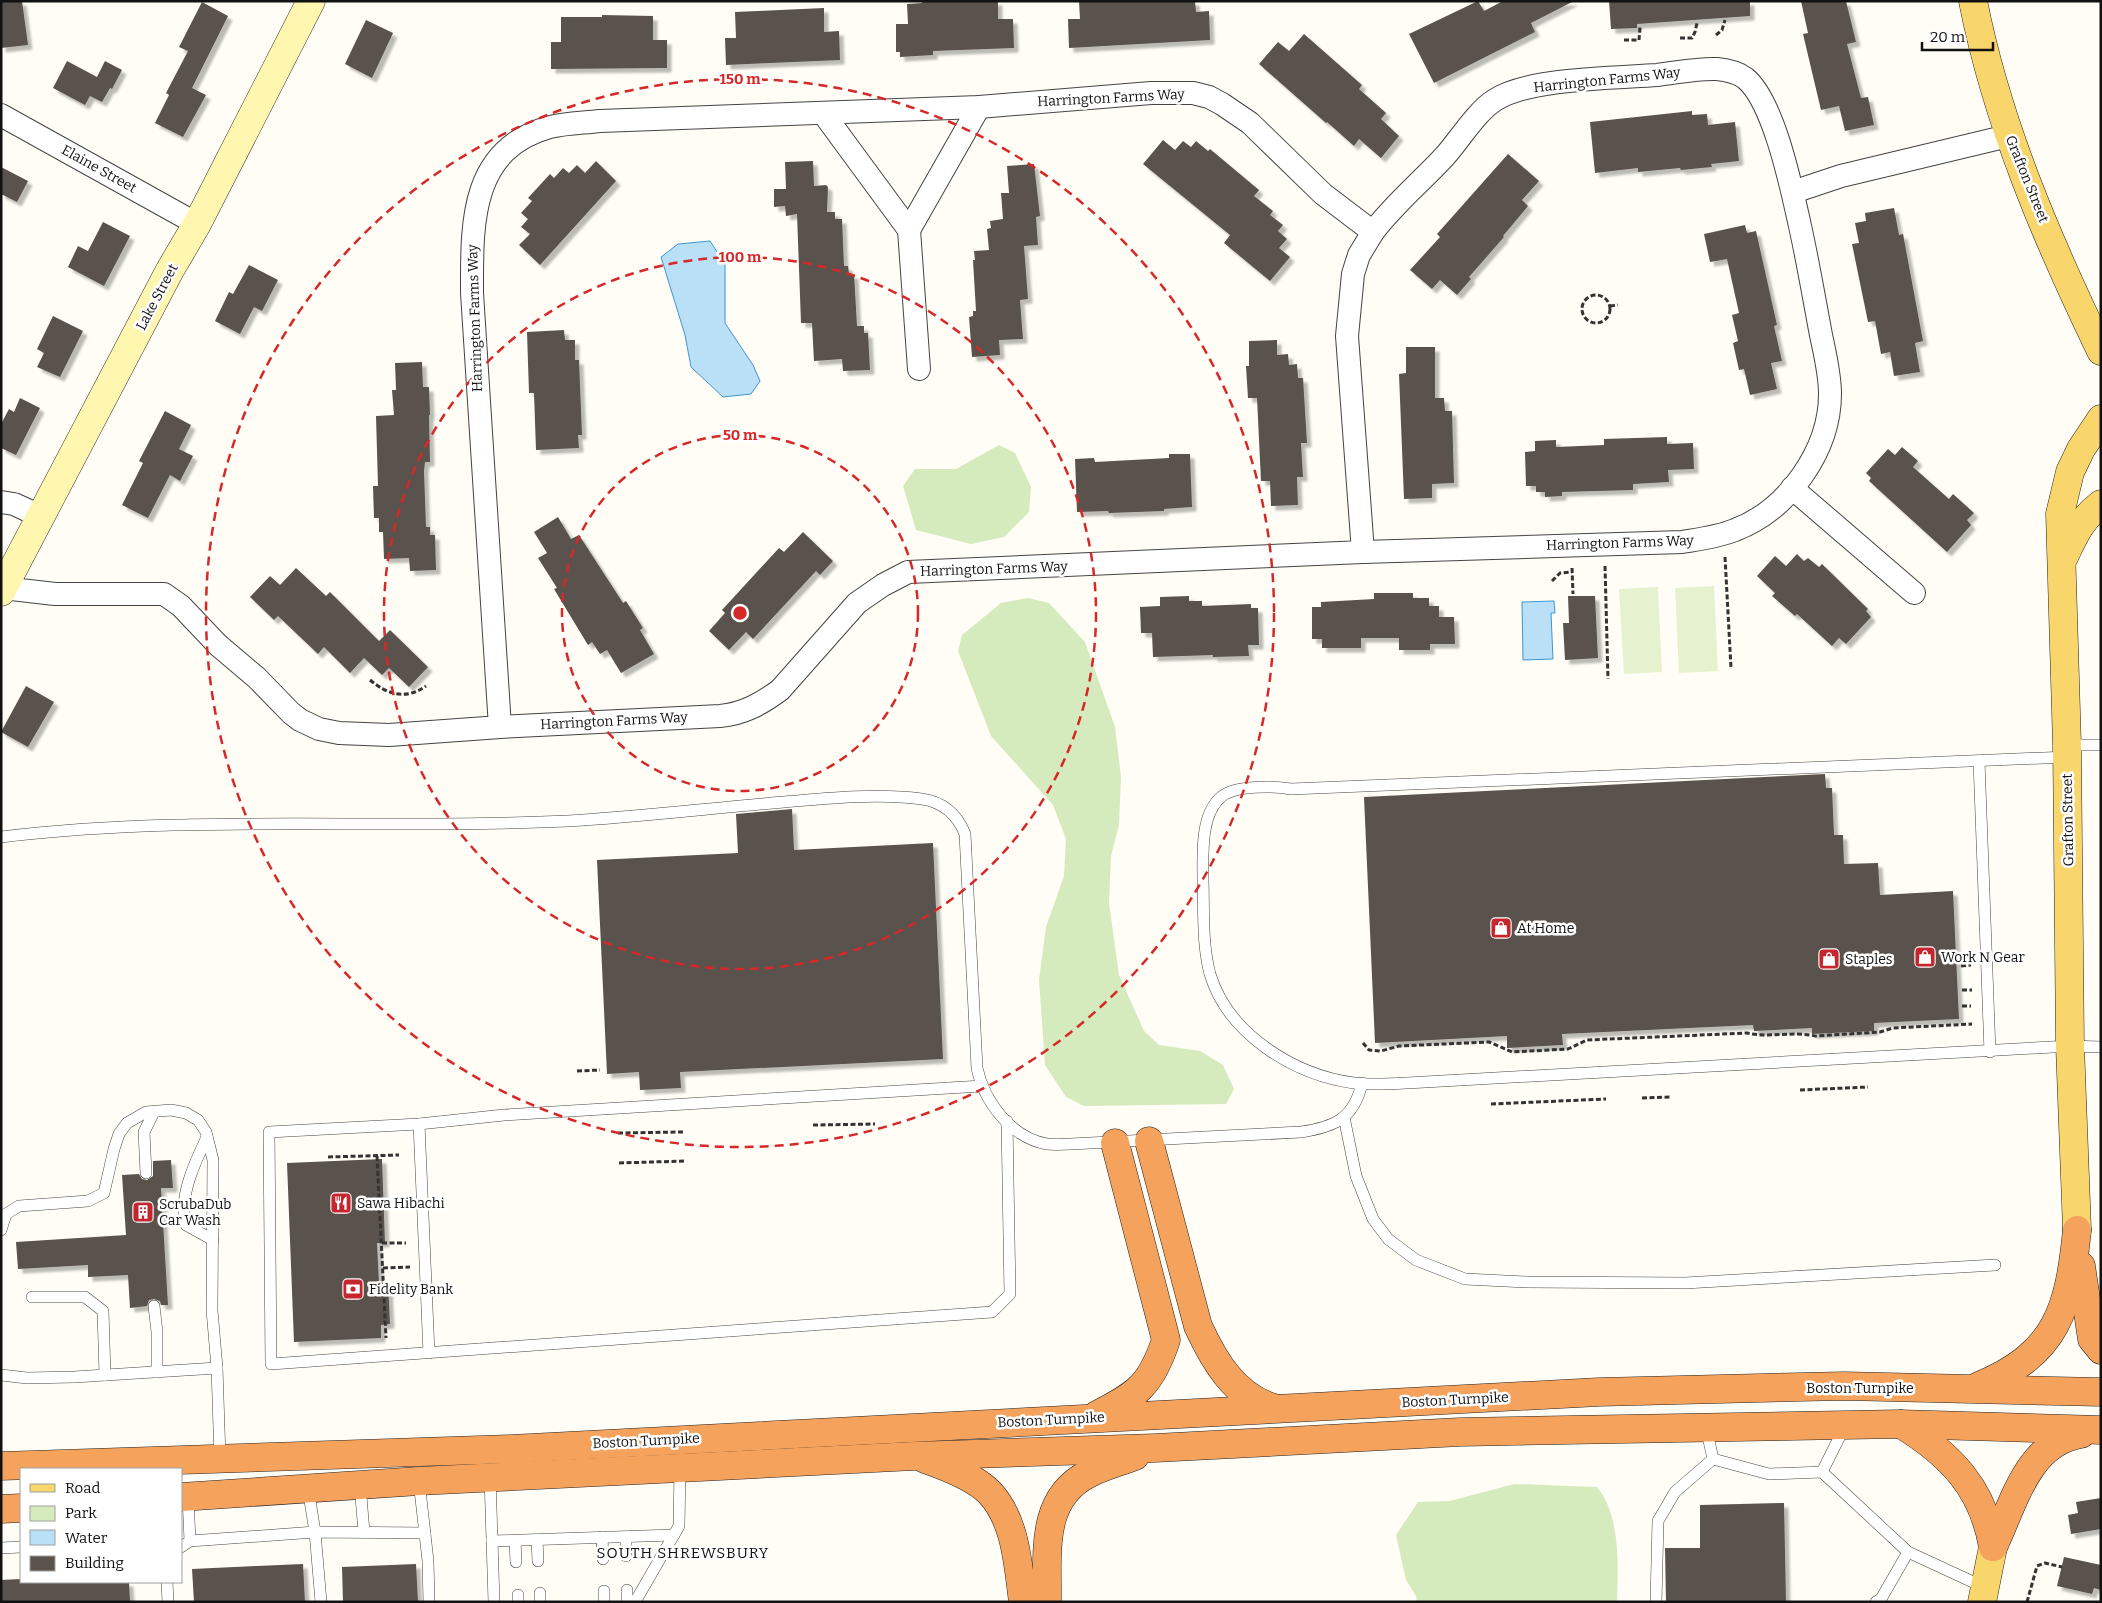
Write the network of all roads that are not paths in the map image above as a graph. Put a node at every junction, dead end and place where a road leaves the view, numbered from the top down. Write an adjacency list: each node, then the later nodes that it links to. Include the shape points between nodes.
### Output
1 (311, 1): 8 (street, Lake Street)
2 (1972, 1): 6 (main road, Grafton Street)
3 (980, 107): 4 (street, Harrington Farms Way); 9 (street); 10 (street, Harrington Farms Way, via 1151,93 1202,95 1250,123 1323,194)
4 (822, 113): 9 (street); 22 (street, Harrington Farms Way, via 559,125 517,143 496,161 485,177 472,233 472,293)
5 (1, 115): 8 (street, Elaine Street)
6 (2008, 136): 7 (street, via 1841,176); 11 (main road, Grafton Street, via 2071,288)
7 (1793, 192): 10 (street, Harrington Farms Way, via 1788,168 1768,114 1754,89 1735,72 1716,69 1571,82 1526,88 1505,94 1490,104); 14 (street, Harrington Farms Way, via 1816,300 1830,391 1821,441)
8 (197, 224): 17 (street, Lake Street)
9 (909, 230): 12 (street)
10 (1373, 232): 18 (street, Harrington Farms Way, via 1359,254 1353,274 1347,336)
11 (2101, 351)
12 (919, 369)
13 (2101, 419): 19 (main road, Grafton Street, via 2070,472 2060,514)
14 (1792, 488): 18 (street, Harrington Farms Way, via 1771,509 1748,524 1732,532 1701,539); 21 (street)
15 (1, 502): 17 (street, via 14,504)
16 (2101, 504): 19 (main road, via 2079,526)
17 (42, 517): 20 (street, Lake Street)
18 (1363, 552): 22 (street, Harrington Farms Way, via 908,572 857,603 780,690 742,712 720,716)
19 (2060, 565): 24 (main road, Grafton Street)
20 (2, 590): 22 (street, Harrington Farms Way, via 55,594 164,594 291,713 319,729 389,735)
21 (1914, 593)
22 (500, 728)
23 (2101, 745): 24 (lane)
24 (2067, 751): 25 (lane); 27 (main road, Grafton Street)
25 (1978, 761): 29 (lane); 30 (lane, via 1263,788 1222,796 1209,815 1203,863 1207,960 1214,986 1238,1024 1265,1047 1325,1076)
26 (1, 838): 31 (lane, via 105,828 568,821 836,797 901,797 932,801 952,812 965,834 975,1055)
27 (2070, 1046): 28 (lane); 29 (lane); 41 (main road, Grafton Street)
28 (2101, 1047)
29 (1990, 1052): 30 (lane)
30 (1362, 1084): 33 (lane, via 1357,1102)
31 (982, 1086): 34 (lane); 35 (lane)
32 (154, 1112): 36 (lane, via 171,1110 186,1113 198,1120); 39 (lane, via 144,1132); 40 (lane, via 146,1112 127,1123 119,1134 104,1193 88,1201 18,1206 6,1214)
33 (1344, 1118): 37 (lane, via 1327,1127 1301,1132); 43 (lane, via 1356,1176 1373,1219 1388,1239 1416,1260 1465,1279 1685,1283)
34 (1007, 1121): 38 (lane, via 1024,1134 1047,1144); 47 (lane, via 1010,1294 992,1312)
35 (419, 1124): 47 (lane); 47 (lane, via 268,1132 272,1364)
36 (207, 1137): 42 (lane, via 213,1160); 42 (lane, via 192,1166 183,1214 186,1225)
37 (1149, 1141): 38 (lane); 54 (highway, via 1204,1342 1234,1385 1257,1402)
38 (1115, 1143): 55 (highway, via 1166,1340 1159,1362 1144,1385 1122,1402)
39 (146, 1173)
40 (1, 1230)
41 (2077, 1230): 46 (highway, via 2090,1332); 52 (highway, via 2065,1305 2045,1342 2013,1369)
42 (213, 1240): 48 (lane, via 212,1310)
43 (1995, 1265)
44 (32, 1297): 51 (lane, via 86,1297 103,1311)
45 (154, 1306): 49 (lane)
46 (2101, 1350)
47 (429, 1353)
48 (217, 1368): 49 (lane); 62 (lane)
49 (157, 1372): 51 (lane)
50 (1, 1375): 51 (lane, via 27,1378)
51 (104, 1375)
52 (1970, 1389): 53 (highway, Boston Turnpike); 54 (highway, Boston Turnpike, via 1844,1386 1599,1392)
53 (2101, 1392)
54 (1276, 1409): 55 (highway, Boston Turnpike)
55 (1090, 1418): 62 (highway, Boston Turnpike, via 512,1449)
56 (1846, 1424): 57 (highway, Boston Turnpike); 58 (highway, Boston Turnpike); 66 (lane)
57 (1900, 1424): 59 (highway, Boston Turnpike); 85 (highway, via 1937,1448 1970,1483 1989,1525)
58 (1706, 1426): 60 (highway, Boston Turnpike, via 1411,1434); 63 (lane)
59 (2099, 1430): 85 (highway, via 2072,1435 2041,1454 2014,1498)
60 (1155, 1448): 61 (highway, Boston Turnpike); 100 (highway, via 1088,1474 1060,1499 1051,1518)
61 (914, 1456): 65 (highway, Boston Turnpike); 99 (highway, via 952,1468 989,1492 1003,1510 1016,1549)
62 (220, 1458): 64 (highway, Boston Turnpike)
63 (1713, 1459): 66 (lane, via 1769,1474); 101 (lane, via 1675,1492 1658,1521)
64 (1, 1466)
65 (680, 1468): 67 (highway, Boston Turnpike); 77 (lane, via 679,1526)
66 (1822, 1472): 87 (lane)
67 (490, 1477): 68 (highway, Boston Turnpike); 81 (lane)
68 (419, 1481): 69 (highway, Boston Turnpike); 76 (lane)
69 (360, 1485): 70 (highway, Boston Turnpike); 75 (lane)
70 (308, 1488): 71 (highway, Boston Turnpike); 74 (lane)
71 (185, 1497): 83 (lane)
72 (20, 1508): 73 (highway)
73 (1, 1509)
74 (315, 1532): 75 (lane); 83 (lane); 95 (lane)
75 (364, 1532): 76 (lane)
76 (425, 1533): 96 (lane)
77 (674, 1535): 78 (lane); 98 (lane)
78 (626, 1537): 79 (lane); 88 (lane)
79 (602, 1538): 80 (lane); 89 (lane)
80 (537, 1540): 82 (lane); 90 (lane)
81 (492, 1541): 82 (lane); 97 (lane)
82 (515, 1541): 91 (lane)
83 (186, 1544)
84 (20, 1547): 86 (lane)
85 (1993, 1547): 93 (main road)
86 (1, 1548)
87 (1908, 1552): 93 (lane); 102 (lane)
88 (626, 1556)
89 (603, 1559)
90 (538, 1561)
91 (516, 1562)
92 (167, 1583): 94 (lane)
93 (1984, 1595)
94 (168, 1602)
95 (321, 1602)
96 (429, 1602)
97 (494, 1602)
98 (635, 1602)
99 (1023, 1602)
100 (1047, 1602)
101 (1656, 1602)
102 (1876, 1602)

